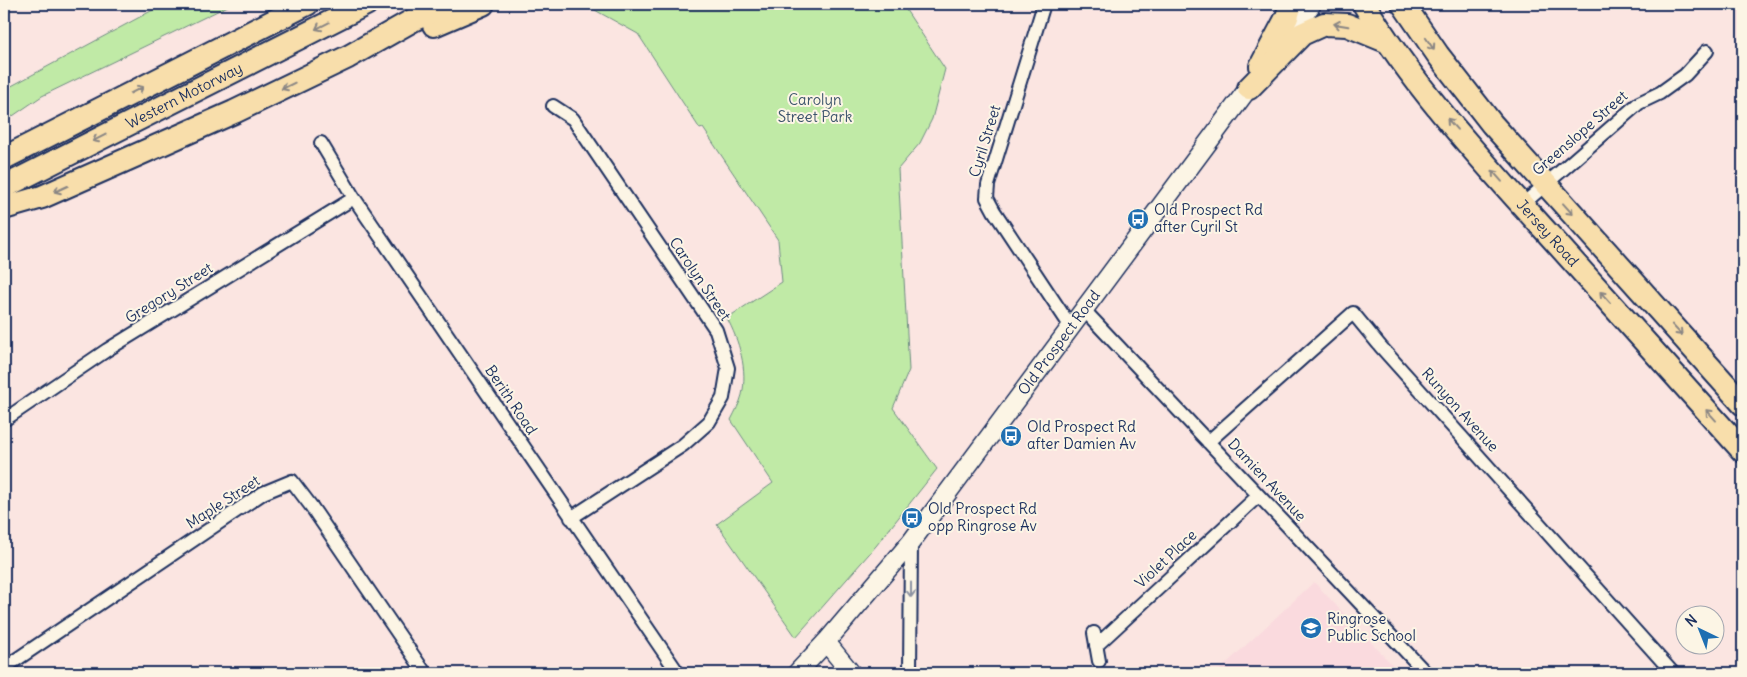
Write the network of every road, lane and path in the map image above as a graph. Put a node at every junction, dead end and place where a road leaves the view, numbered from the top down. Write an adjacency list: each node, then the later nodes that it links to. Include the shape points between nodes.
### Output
1 (307, 4): 16 (highway, Western Motorway, one-way to 1)
2 (366, 4): 18 (highway, Western Motorway, one-way to 18)
3 (449, 4): 12 (highway, via 415,19)
4 (483, 4): 12 (highway)
5 (1044, 4): 23 (street, Cyril Street, via 988,185 987,198)
6 (1291, 4): 13 (highway)
7 (1312, 4): 13 (main road, Old Prospect Road)
8 (1364, 4): 10 (highway, Jersey Road)
9 (1403, 4): 17 (highway, Jersey Road, one-way to 17, via 1492,124)
10 (1386, 41): 13 (highway, one-way to 13, via 1347,25 1324,24 1302,34); 20 (highway, Jersey Road, one-way to 10, via 1433,102)
11 (1707, 51): 17 (street, Greenslope Street, via 1685,75 1639,103)
12 (348, 57): 21 (highway, one-way to 21, via 42,198)
13 (1248, 88): 22 (main road, Old Prospect Road)
14 (553, 106): 29 (street, Carolyn Street, via 573,119 711,322 728,368 722,398 709,422 683,445)
15 (321, 143): 19 (street, Berith Road)
16 (4, 158)
17 (1546, 184): 20 (street, Greenslope Street); 24 (highway, Jersey Road, one-way to 24)
18 (4, 187)
19 (354, 198): 25 (street, Gregory Street, via 107,350); 29 (street, Berith Road)
20 (1522, 204): 27 (highway, Jersey Road, one-way to 20)
21 (4, 208)
22 (1084, 310): 23 (main road, Old Prospect Road); 26 (street, Damien Avenue)
23 (1071, 327): 30 (main road, Old Prospect Road)
24 (1743, 404)
25 (4, 420)
26 (1208, 442): 28 (street, Damien Avenue); 42 (street, Runyon Avenue, via 1353,312)
27 (1743, 451)
28 (1258, 496): 33 (street, Violet Place); 41 (street, Damien Avenue)
29 (571, 518): 37 (street, Berith Road)
30 (911, 542): 32 (main road, Old Prospect Road); 40 (street, one-way to 40)
31 (1094, 633): 33 (street)
32 (826, 642): 38 (main road, Old Prospect Road); 39 (main road)
33 (1096, 646): 34 (street)
34 (1099, 661)
35 (4, 668): 36 (street, Maple Street, via 263,493 292,481)
36 (426, 673)
37 (678, 673)
38 (797, 673)
39 (851, 673)
40 (910, 673)
41 (1426, 673)
42 (1673, 673)

